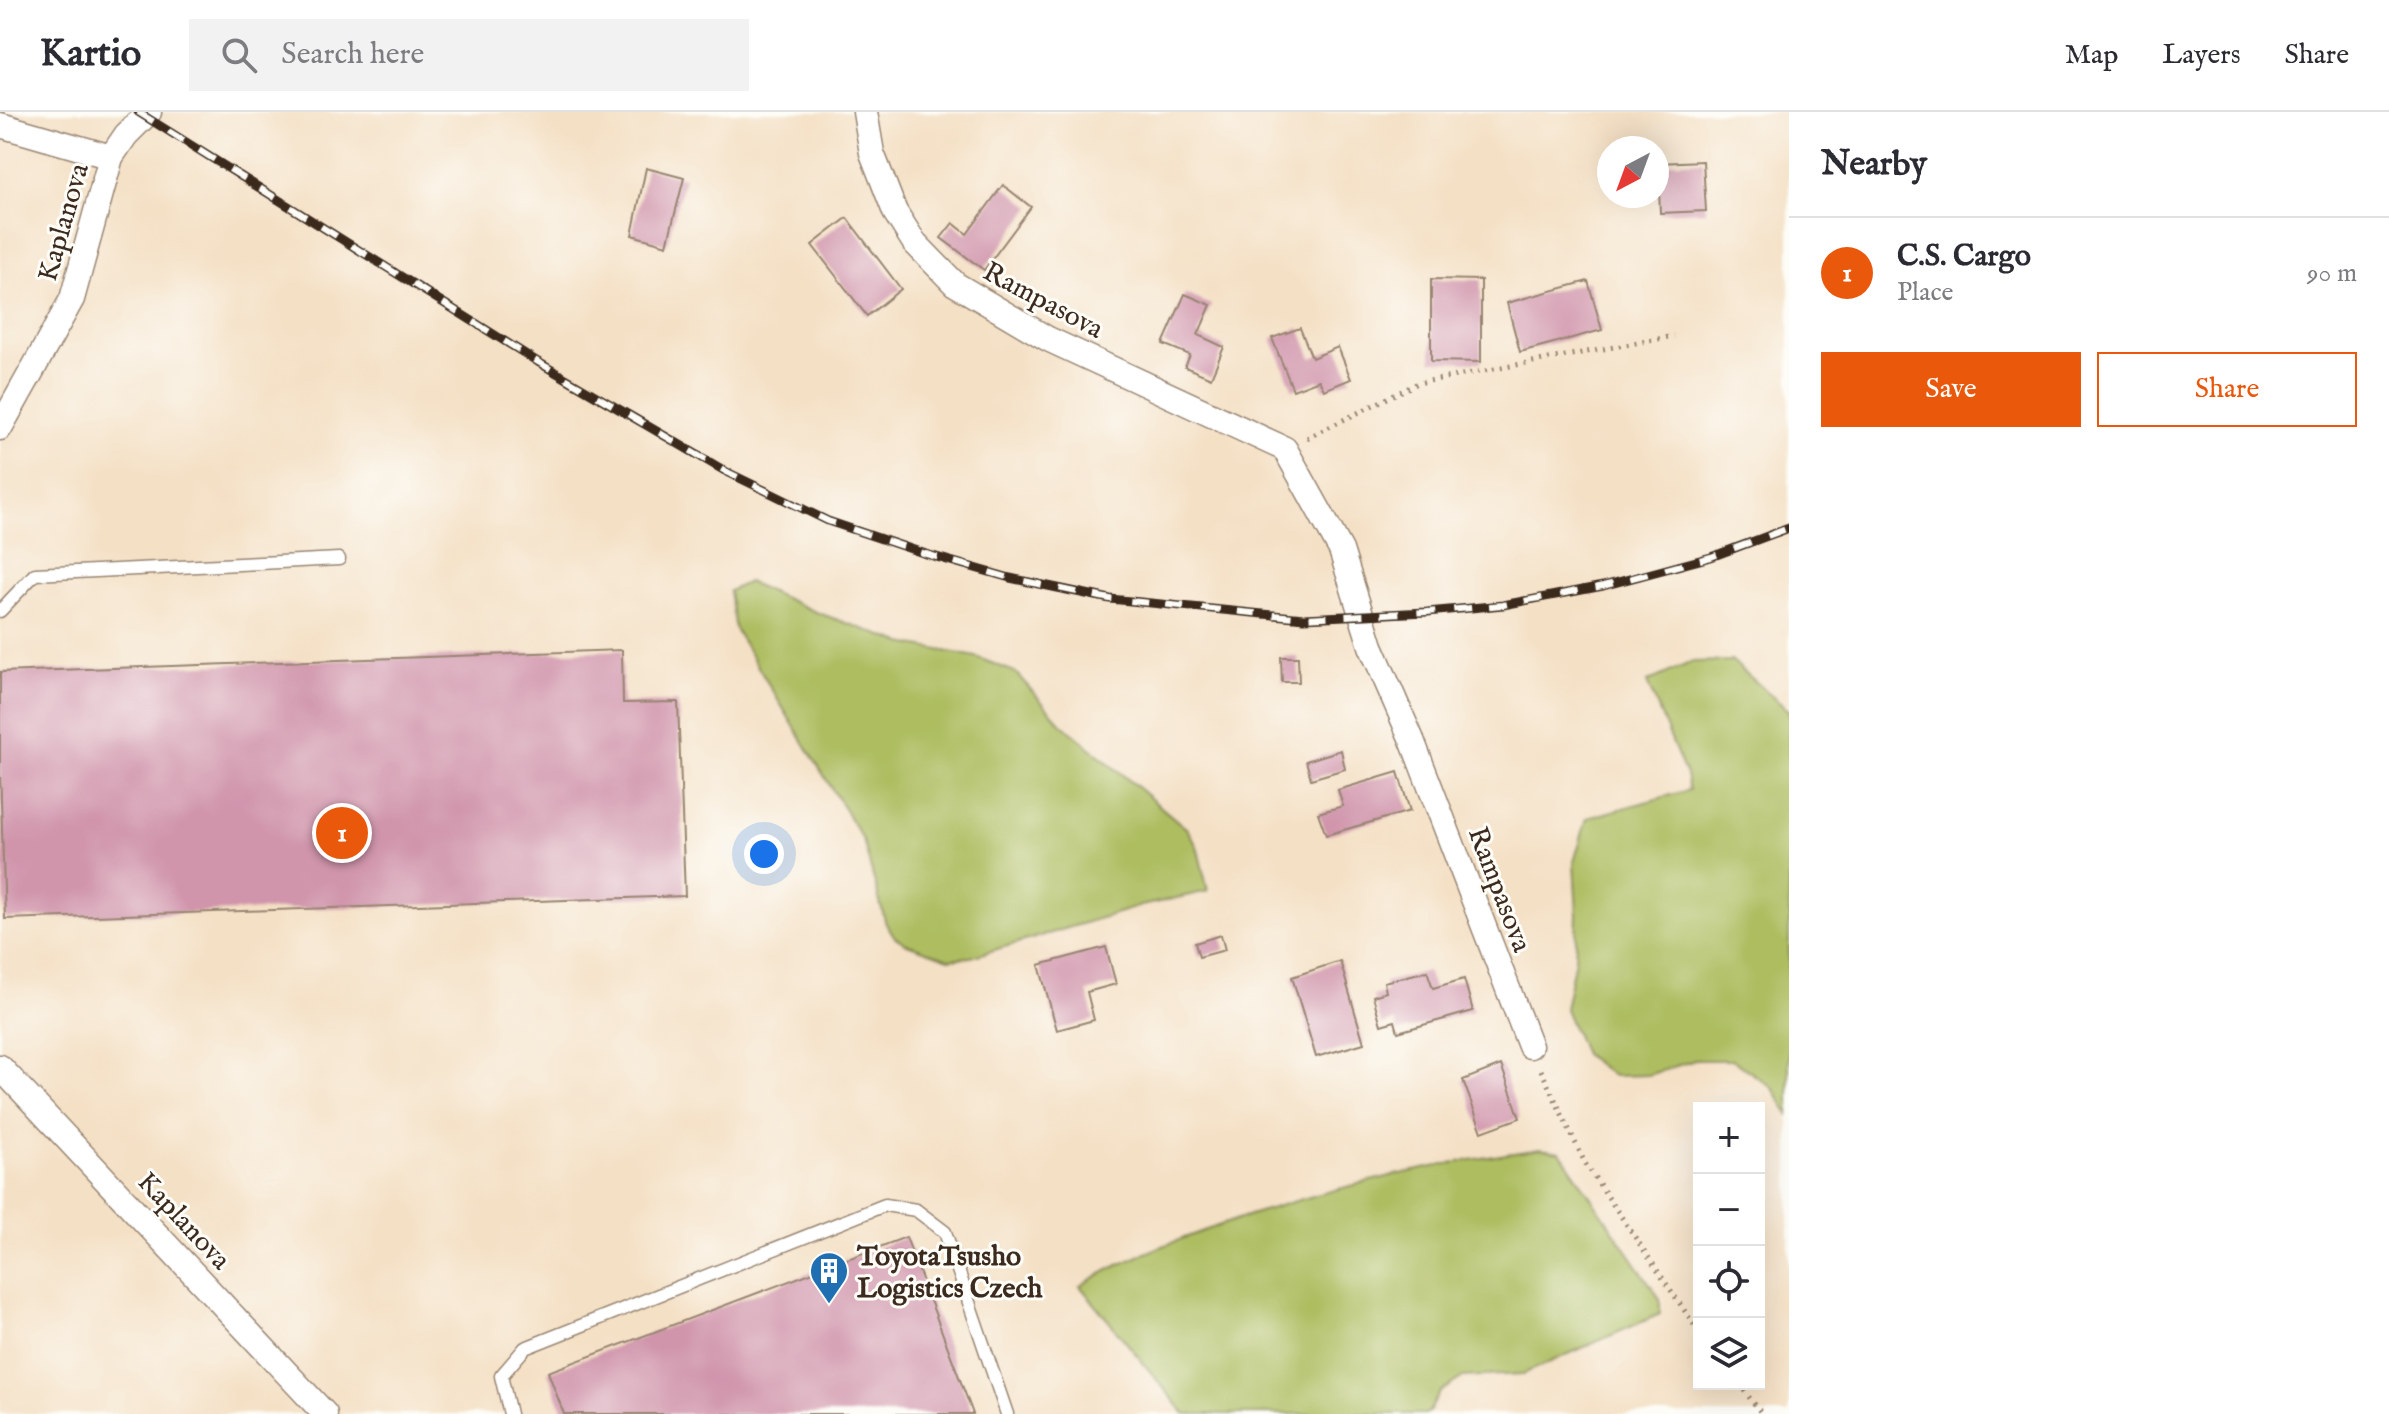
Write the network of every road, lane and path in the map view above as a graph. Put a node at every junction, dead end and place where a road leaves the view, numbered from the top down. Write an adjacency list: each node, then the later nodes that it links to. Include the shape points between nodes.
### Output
1 (149, 112): 4 (street)
2 (865, 112): 7 (street, Rampasova, via 872,153 895,212 914,242 955,284 1048,339)
3 (0, 125): 4 (street)
4 (111, 157): 6 (street, Kaplanova, via 72,299)
5 (1674, 336): 7 (path, via 1418,383)
6 (0, 428)
7 (1285, 449): 10 (street, Rampasova, via 1341,550 1371,646)
8 (339, 559): 9 (lane, via 35,574)
9 (0, 611)
10 (1530, 1046): 12 (path, via 1585,1163)
11 (0, 1067): 14 (street, Kaplanova)
12 (1693, 1323)
13 (1744, 1390): 17 (path)
14 (325, 1414)
15 (510, 1414): 16 (lane, via 501,1376 525,1348 885,1205 916,1210 945,1232)
16 (1007, 1414)
17 (1762, 1414)

